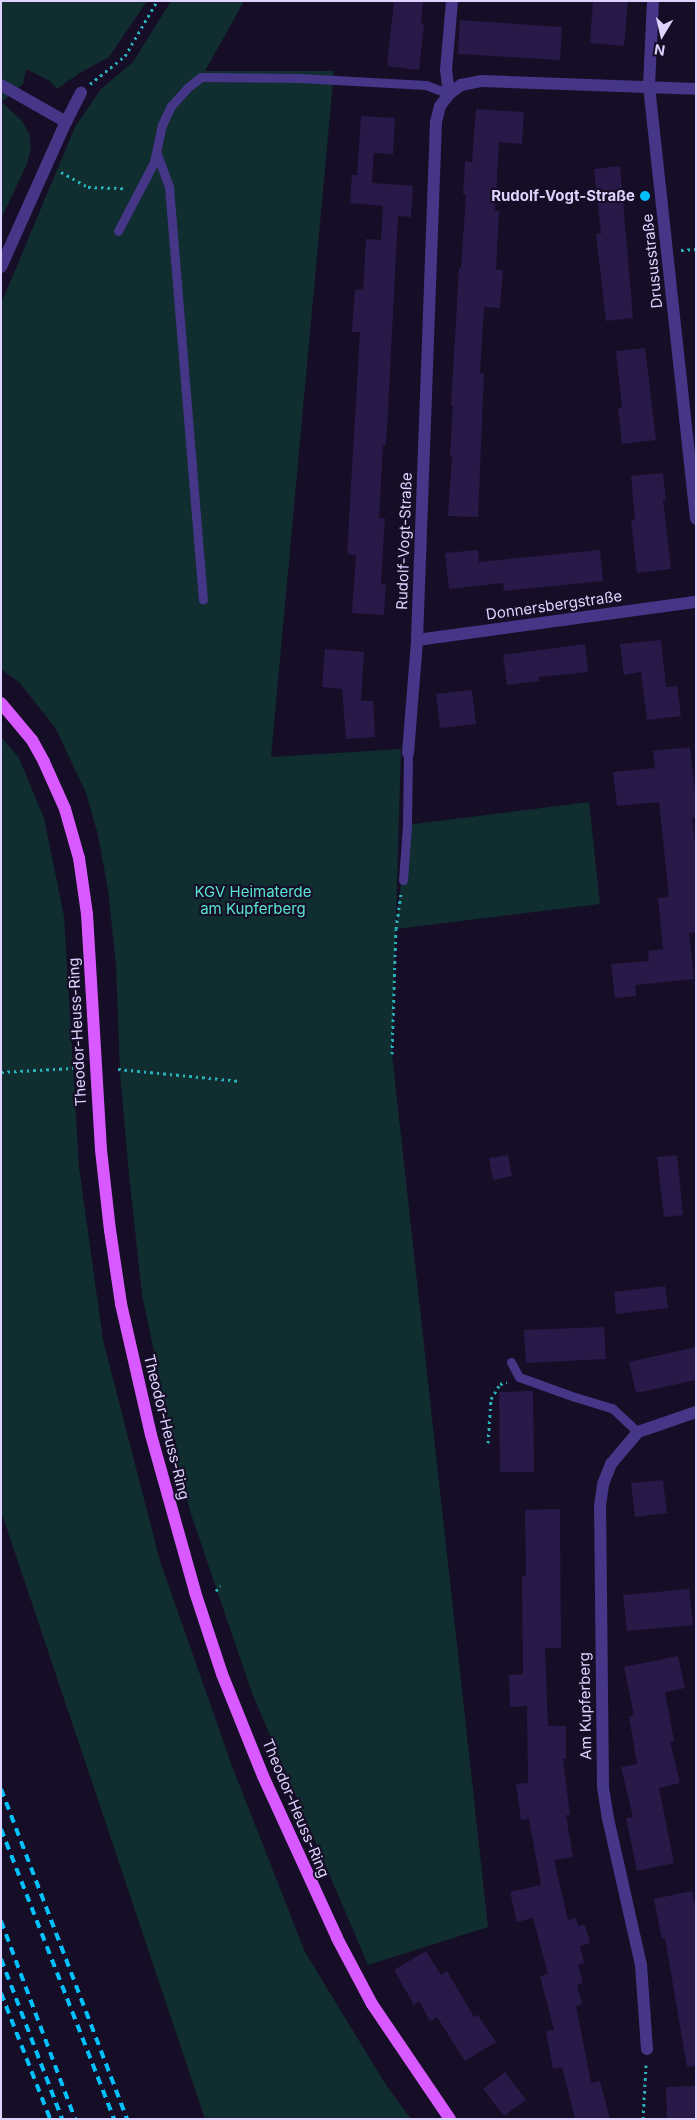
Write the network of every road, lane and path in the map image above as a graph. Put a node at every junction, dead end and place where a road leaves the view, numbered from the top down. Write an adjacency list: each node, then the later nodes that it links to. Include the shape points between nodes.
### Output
1 (157, 1): 7 (path, via 119,64 96,77)
2 (452, 1): 8 (street, via 446,70)
3 (653, 1): 5 (street, Drususstraße)
4 (1, 85): 9 (street)
5 (649, 86): 6 (street); 8 (street, via 481,81 461,85); 15 (street, Drususstraße)
6 (696, 89)
7 (81, 93): 9 (street)
8 (449, 94): 10 (lane, via 426,85 300,78 201,77 171,106 162,125); 18 (street, Rudolf-Vogt-Straße, via 440,106 436,122)
9 (66, 122): 11 (street)
10 (157, 154): 12 (lane); 16 (lane, via 169,187)
11 (47, 165): 12 (path, via 88,187); 14 (street)
12 (142, 188): 13 (lane)
13 (118, 231)
14 (1, 267)
15 (696, 518)
16 (203, 600)
17 (696, 602): 18 (street, Donnersbergstraße)
18 (417, 640): 20 (street, Rudolf-Vogt-Straße)
19 (1, 703): 35 (main road, Theodor-Heuss-Ring, via 32,740 44,762 65,809 79,858 87,914 101,1150 120,1295 150,1435 195,1592 222,1674 263,1776 336,1938 372,2004)
20 (408, 753): 21 (lane)
21 (403, 880): 22 (path, via 396,929)
22 (392, 1054)
23 (73, 1068): 25 (path)
24 (118, 1069): 26 (path)
25 (1, 1072)
26 (240, 1082)
27 (511, 1362): 28 (lane)
28 (519, 1377): 30 (lane, via 612,1408); 31 (path, via 500,1384 491,1399)
29 (696, 1412): 30 (street)
30 (638, 1432): 34 (street, Am Kupferberg, via 611,1464 603,1484 600,1506 602,1748 608,1820 641,1965)
31 (488, 1443)
32 (220, 1585): 33 (path)
33 (216, 1591)
34 (646, 2049): 36 (path)
35 (450, 2119)
36 (643, 2119)

